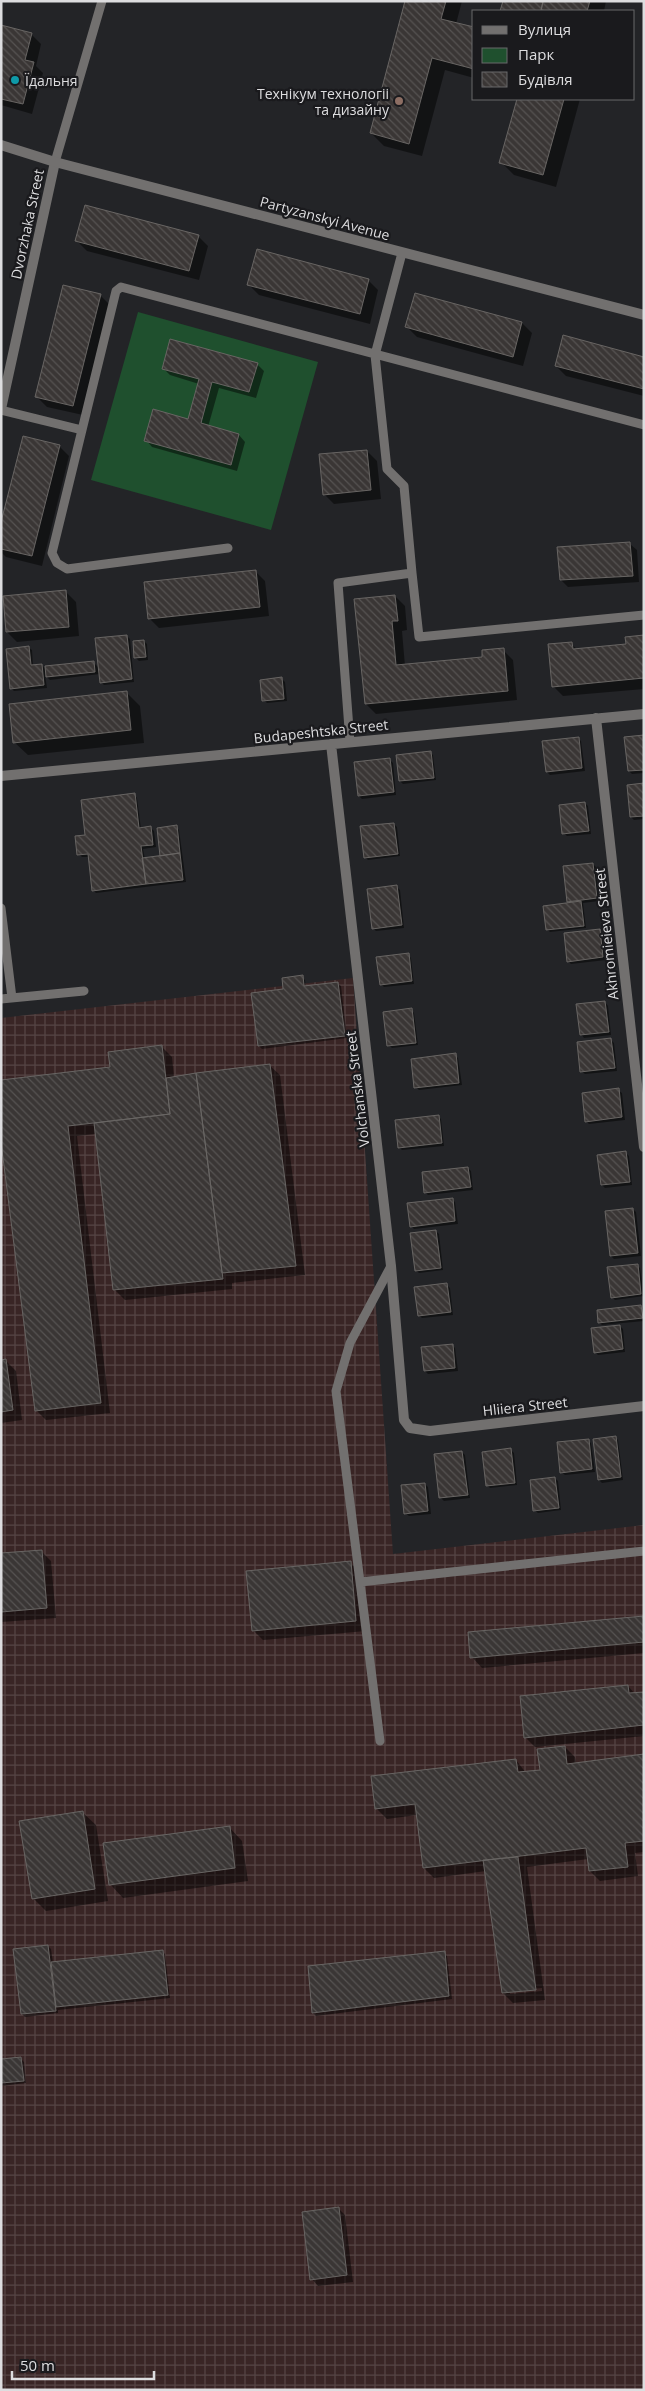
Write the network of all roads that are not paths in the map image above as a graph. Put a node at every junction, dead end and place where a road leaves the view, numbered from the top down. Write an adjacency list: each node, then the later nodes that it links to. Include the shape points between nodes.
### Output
1 (102, 1): 3 (lane)
2 (1, 145): 3 (street, Partyzanskyi Avenue)
3 (55, 162): 4 (street, Partyzanskyi Avenue); 7 (street, Dvorzhaka Street)
4 (402, 253): 5 (street, Partyzanskyi Avenue); 6 (lane)
5 (644, 316)
6 (375, 355): 8 (lane); 9 (lane, via 121,287 116,291); 11 (lane, via 387,468 404,486)
7 (1, 409): 9 (lane)
8 (644, 425)
9 (82, 430): 10 (lane, via 52,553 57,563 67,569)
10 (228, 548)
11 (412, 574): 12 (lane, via 419,636); 15 (lane, via 338,583)
12 (644, 616)
13 (644, 714): 14 (street, Budapeshtska Street)
14 (596, 718): 15 (street, Budapeshtska Street); 22 (street, Akhromieieva Street)
15 (350, 742): 16 (street, Budapeshtska Street)
16 (331, 744): 17 (street, Budapeshtska Street); 23 (street, Volchanska Street)
17 (1, 776)
18 (1, 908): 20 (lane)
19 (84, 991): 20 (lane)
20 (12, 998): 21 (lane)
21 (1, 999)
22 (644, 1147)
23 (391, 1266): 25 (street, Volchanska Street, via 402,1409); 27 (lane, via 350,1343 336,1391)
24 (644, 1406): 25 (street, Hliiera Street, via 430,1431)
25 (410, 1428)
26 (644, 1551): 27 (lane)
27 (360, 1582): 28 (lane)
28 (380, 1741)

